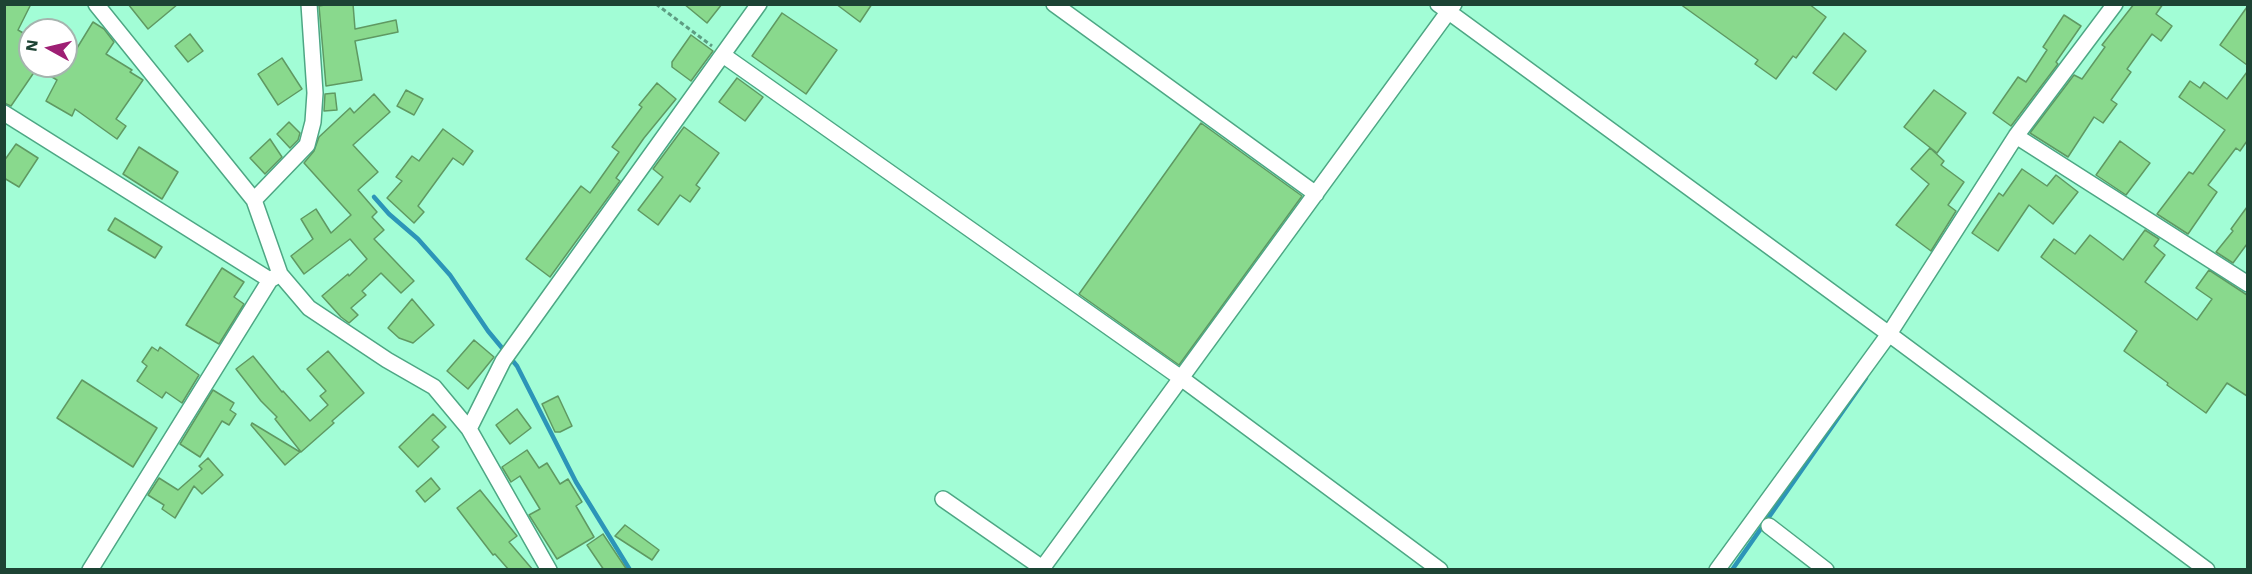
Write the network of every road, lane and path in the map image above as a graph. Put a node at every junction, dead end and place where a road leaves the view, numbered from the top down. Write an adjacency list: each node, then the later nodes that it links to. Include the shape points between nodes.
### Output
1 (96, 4): 12 (street)
2 (309, 4): 12 (street, via 314,122 306,145)
3 (656, 4): 8 (path)
4 (759, 4): 8 (street)
5 (1054, 4): 11 (street)
6 (2115, 4): 10 (street)
7 (1446, 7): 11 (street); 15 (street)
8 (723, 55): 16 (street); 17 (street, via 508,354)
9 (4, 113): 13 (street)
10 (2016, 136): 14 (street); 15 (street)
11 (1316, 194): 16 (street)
12 (254, 200): 13 (street)
13 (275, 277): 17 (street, via 309,308 434,387); 21 (street)
14 (2247, 284)
15 (1888, 334): 24 (street); 26 (street)
16 (1181, 378): 20 (street); 23 (street)
17 (468, 429): 22 (street)
18 (943, 499): 20 (street)
19 (1769, 526): 25 (street)
20 (1043, 569)
21 (90, 570)
22 (549, 570)
23 (1440, 570)
24 (1717, 570)
25 (1826, 570)
26 (2206, 570)

